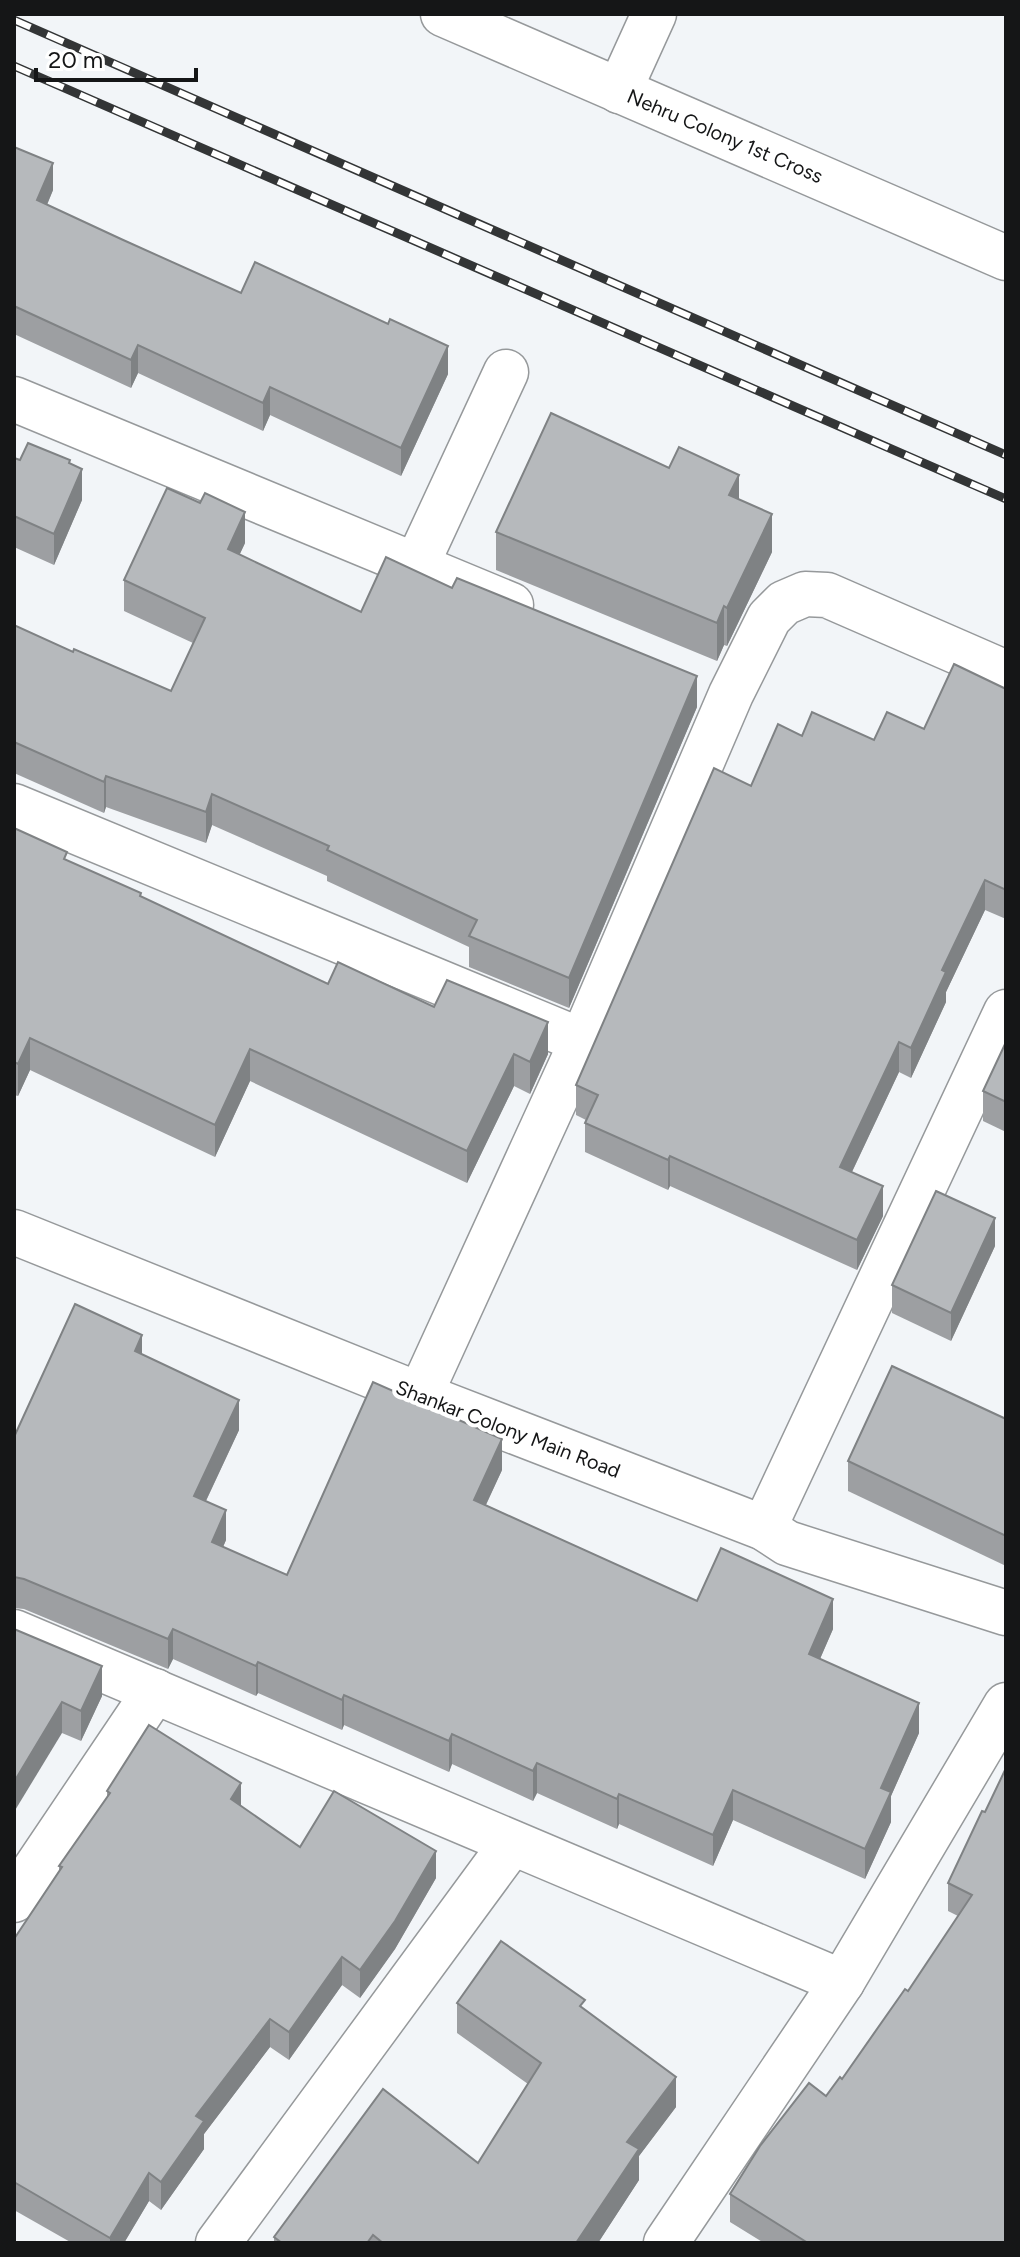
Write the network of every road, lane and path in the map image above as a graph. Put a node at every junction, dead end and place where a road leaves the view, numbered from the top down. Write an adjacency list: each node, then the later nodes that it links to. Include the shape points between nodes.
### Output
1 (443, 14): 3 (street, Nehru Colony 1st Cross)
2 (654, 14): 3 (street)
3 (619, 91): 4 (street, Nehru Colony 1st Cross)
4 (1006, 258)
5 (506, 372): 7 (street)
6 (14, 399): 7 (street)
7 (416, 566): 8 (street)
8 (545, 619)
9 (1006, 673): 11 (street, via 827,595 805,594 784,603 769,618)
10 (688, 677): 11 (street)
11 (731, 694): 14 (street)
12 (14, 806): 14 (street)
13 (1006, 1012): 17 (street)
14 (582, 1041): 16 (street)
15 (14, 1232): 16 (street, Shankar Colony Main Road)
16 (420, 1395): 17 (street, Shankar Colony Main Road)
17 (764, 1528): 18 (street, Shankar Colony Main Road, via 787,1543)
18 (1006, 1613)
19 (14, 1632): 20 (street)
20 (155, 1691): 22 (street); 23 (street)
21 (1006, 1705): 24 (street)
22 (512, 1843): 24 (street); 25 (street)
23 (14, 1900)
24 (842, 1982): 26 (street)
25 (218, 2243)
26 (666, 2243)

